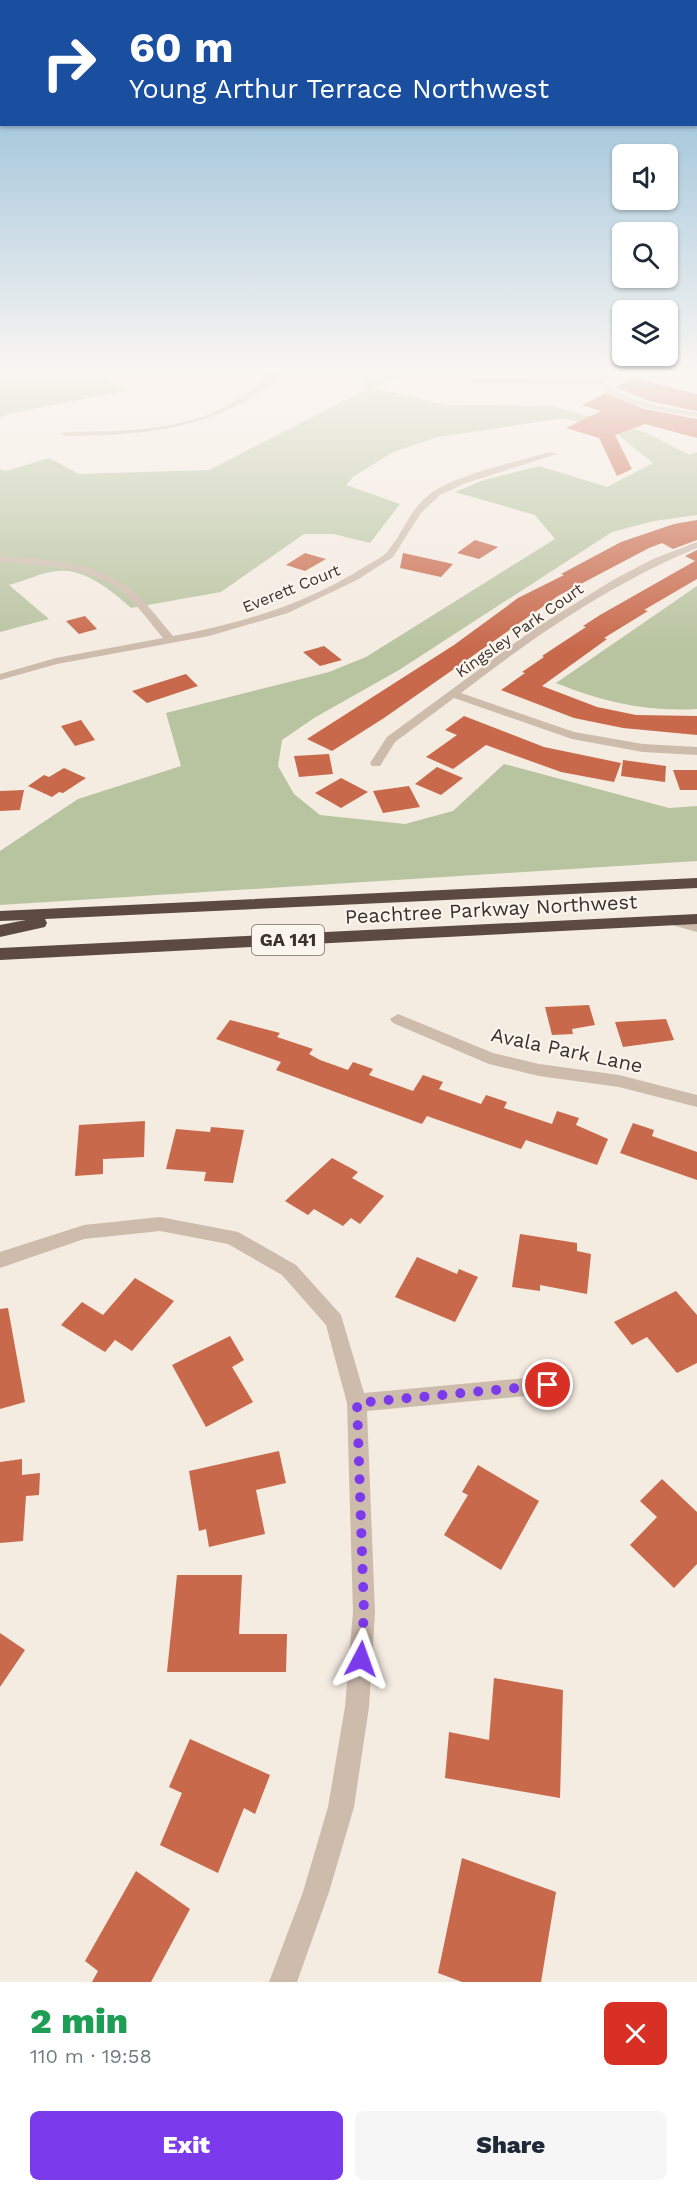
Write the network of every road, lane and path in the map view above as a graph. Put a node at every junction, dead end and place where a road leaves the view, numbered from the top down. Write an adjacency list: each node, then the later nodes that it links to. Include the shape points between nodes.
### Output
1 (515, 465): 4 (street, Everett Court, via 463,481 437,494 417,511 390,555 313,599 250,622)
2 (697, 545): 6 (street, Kingsley Park Court, via 669,555 578,604)
3 (0, 559): 4 (street, via 69,566 103,576 128,592)
4 (171, 641): 5 (street, Everett Court, via 56,662)
5 (0, 677)
6 (454, 694): 7 (street, via 572,735 643,748); 8 (street, Kingsley Park Court, via 391,740)
7 (697, 751)
8 (375, 763)
9 (697, 875): 11 (highway)
10 (697, 884): 11 (highway, Peachtree Parkway Northwest / GA 141)
11 (641, 886): 12 (highway, Peachtree Parkway Northwest / GA 141)
12 (82, 912): 13 (highway, Peachtree Parkway Northwest / GA 141); 17 (highway)
13 (0, 916)
14 (697, 919): 15 (highway, Peachtree Parkway Northwest / GA 141)
15 (670, 920): 16 (street); 18 (highway, Peachtree Parkway Northwest / GA 141)
16 (697, 927)
17 (0, 931)
18 (0, 954)
19 (398, 1019): 20 (street, Avala Park Lane, via 489,1058 539,1070 619,1081)
20 (697, 1101)
21 (0, 1260): 23 (street, via 84,1232 160,1224 232,1237 289,1270 334,1321)
22 (548, 1385): 23 (street)
23 (357, 1403): 24 (street, via 364,1612 357,1707 340,1807 316,1892)
24 (283, 1982)

